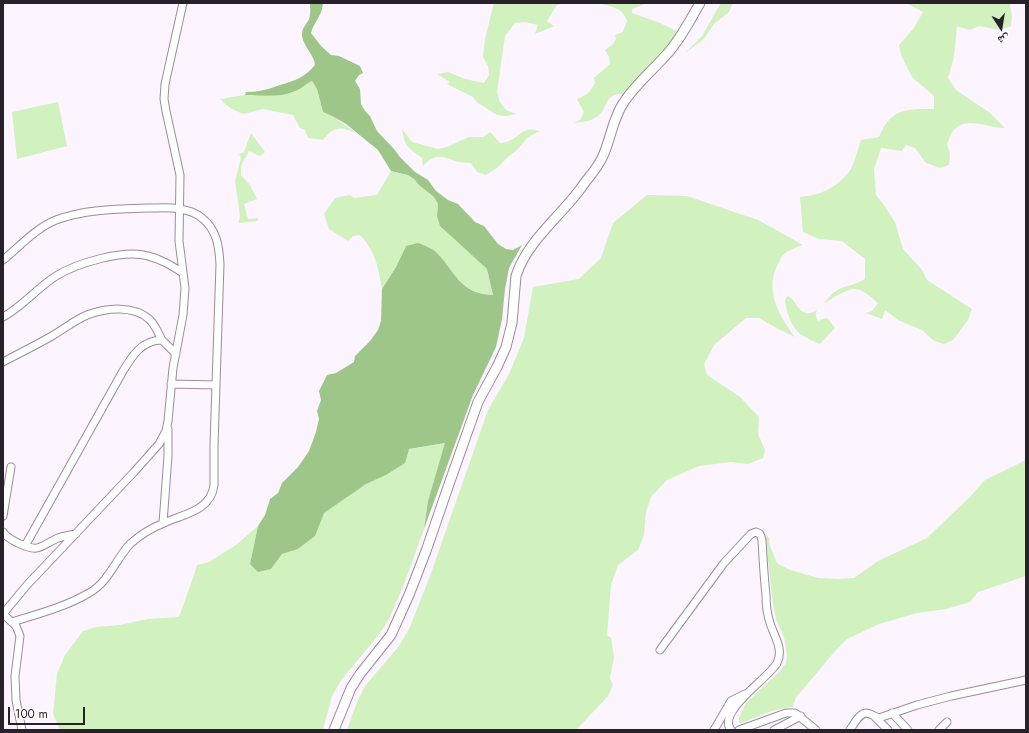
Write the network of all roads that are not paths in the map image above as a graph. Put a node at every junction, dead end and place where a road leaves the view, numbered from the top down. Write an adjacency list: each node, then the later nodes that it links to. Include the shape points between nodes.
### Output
1 (184, 3): 3 (street, via 165,84 166,111 180,175)
2 (700, 3): 29 (main road, via 668,54 624,102 602,159 579,191 532,245 518,270 512,323 506,347 478,402 421,566 391,635 351,688)
3 (179, 209): 4 (street, via 127,209 72,215 44,226); 5 (street); 11 (street, via 201,218 216,237 219,248)
4 (3, 260)
5 (183, 273): 6 (street, via 146,255 126,255 93,261 56,276); 8 (street, via 184,315)
6 (3, 317)
7 (162, 340): 8 (street); 9 (street, via 149,319 140,313 120,309 102,311 87,315); 18 (street, via 147,343 130,359)
8 (176, 354): 10 (street)
9 (3, 362)
10 (171, 384): 11 (street); 12 (street)
11 (216, 384): 15 (street, via 214,489 200,508 186,516)
12 (168, 421): 15 (street); 17 (street, via 159,444)
13 (11, 467): 14 (street)
14 (3, 516)
15 (163, 523): 20 (street, via 144,532 129,546 96,589 72,602)
16 (3, 532): 18 (street, via 8,538)
17 (76, 534): 18 (street, via 59,538 39,548); 19 (street)
18 (25, 546)
19 (3, 614): 20 (street)
20 (12, 622): 28 (street, via 19,631 20,640 15,676 16,700)
21 (660, 650): 23 (street, via 724,563 751,534 758,533 762,540 766,605 779,654 774,668)
22 (1026, 680): 24 (street, via 951,696)
23 (747, 693): 30 (street, via 731,701); 31 (street, via 729,719)
24 (892, 713): 26 (street); 37 (street)
25 (801, 716): 32 (street, via 786,713); 33 (street); 34 (street)
26 (875, 717): 35 (street, via 869,713 862,714); 36 (street)
27 (947, 722): 38 (street)
28 (22, 730)
29 (334, 730)
30 (714, 730)
31 (731, 730)
32 (739, 730)
33 (774, 730)
34 (816, 730)
35 (850, 730)
36 (888, 730)
37 (908, 730)
38 (939, 730)

